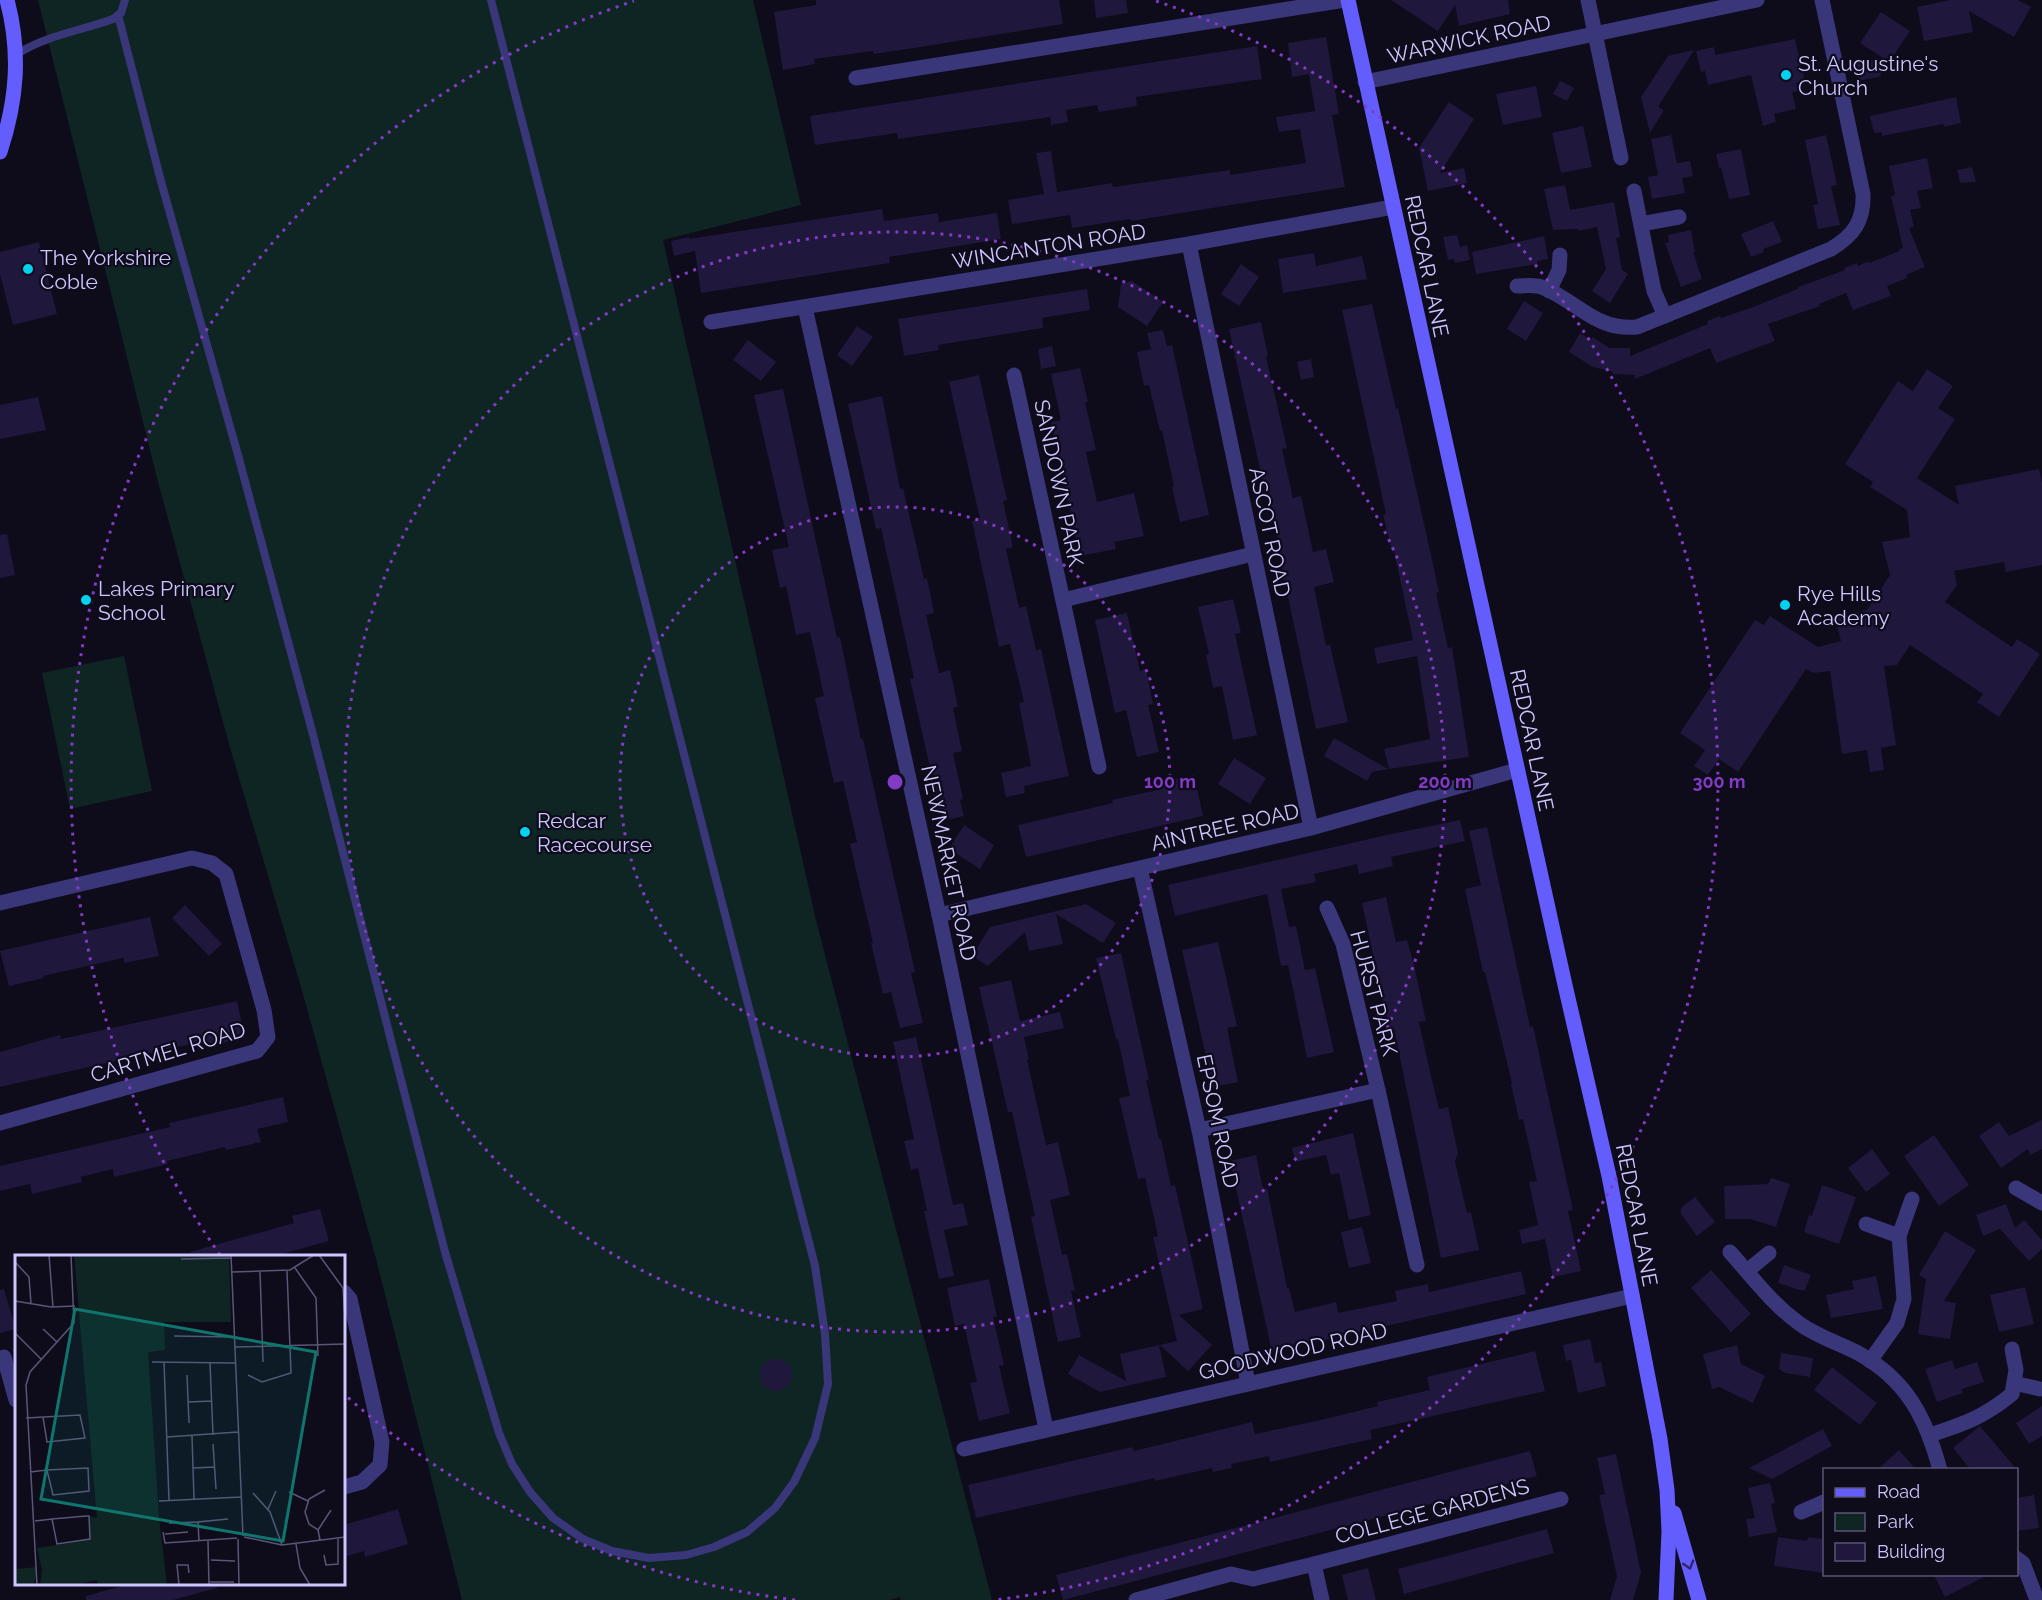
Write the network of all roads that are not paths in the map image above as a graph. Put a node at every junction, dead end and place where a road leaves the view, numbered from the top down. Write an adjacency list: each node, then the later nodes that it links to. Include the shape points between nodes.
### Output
1 (7, 0): 10 (main road)
2 (125, 0): 8 (lane)
3 (491, 0): 8 (lane, via 815,1266 825,1334 828,1384 815,1438 794,1482 774,1508 747,1532 686,1555 649,1558 612,1551 583,1539 553,1518 530,1492 499,1433 445,1252 309,719)
4 (1347, 0): 11 (street); 12 (main road, REDCAR LANE)
5 (1588, 0): 9 (street)
6 (1757, 0): 9 (street, WARWICK ROAD)
7 (1822, 0): 24 (street, via 1863,194 1863,208 1852,234 1831,249)
8 (118, 15): 10 (lane, via 33,44)
9 (1595, 34): 12 (street, WARWICK ROAD); 14 (street)
10 (17, 54): 13 (main road, via 10,118)
11 (856, 78)
12 (1365, 82): 16 (main road, REDCAR LANE)
13 (0, 152)
14 (1621, 158)
15 (1634, 191): 18 (street)
16 (1393, 207): 19 (street, WINCANTON ROAD); 30 (main road, REDCAR LANE)
17 (1678, 217): 18 (street)
18 (1641, 224): 24 (street, via 1654,291)
19 (1188, 244): 23 (street, WINCANTON ROAD); 27 (street, ASCOT ROAD)
20 (1560, 255): 22 (street, via 1559,270)
21 (1517, 286): 22 (street, via 1532,285)
22 (1549, 291): 24 (street, via 1613,326 1637,327)
23 (805, 307): 25 (street, WINCANTON ROAD); 35 (street, NEWMARKET ROAD)
24 (1665, 316)
25 (711, 322)
26 (1014, 375): 28 (street, SANDOWN PARK)
27 (1253, 554): 28 (street, SANDOWN PARK); 31 (street, ASCOT ROAD)
28 (1063, 600): 29 (street, SANDOWN PARK)
29 (1099, 767)
30 (1517, 770): 31 (street, AINTREE ROAD); 49 (main road, REDCAR LANE, via 1609,1176)
31 (1311, 828): 32 (street, AINTREE ROAD)
32 (1140, 868): 35 (street, AINTREE ROAD); 38 (street, EPSOM ROAD)
33 (0, 903): 37 (street, CARTMEL ROAD, via 192,858 212,863 226,874 268,1037 257,1051)
34 (1327, 908): 36 (street, HURST PARK, via 1343,944)
35 (939, 915): 57 (street, NEWMARKET ROAD)
36 (1378, 1090): 38 (street, HURST PARK); 46 (street, HURST PARK)
37 (0, 1123)
38 (1200, 1130): 53 (street, EPSOM ROAD)
39 (2016, 1188): 41 (street)
40 (1912, 1199): 43 (street)
41 (2042, 1203)
42 (1866, 1224): 43 (street)
43 (1899, 1236): 52 (street, via 1904,1299 1897,1323)
44 (1730, 1252): 47 (street)
45 (1769, 1253): 47 (street)
46 (1417, 1265)
47 (1747, 1271): 52 (street, via 1780,1309 1803,1326)
48 (345, 1293): 61 (street, via 350,1299 382,1442 380,1465 362,1482)
49 (1632, 1296): 53 (street, GOODWOOD ROAD); 62 (main road, REDCAR LANE)
50 (2012, 1349): 54 (street)
51 (7, 1357): 56 (street)
52 (1870, 1361): 58 (street, via 1896,1379 1924,1419)
53 (1248, 1383): 57 (street, GOODWOOD ROAD)
54 (2014, 1383): 55 (street); 58 (street, via 2012,1394 1992,1410)
55 (2040, 1389)
56 (15, 1395)
57 (1046, 1429): 59 (street, GOODWOOD ROAD)
58 (1930, 1435): 60 (street)
59 (964, 1449)
60 (1939, 1468)
61 (345, 1487)
62 (1667, 1490): 70 (main road, REDCAR LANE); 71 (main road, REDCAR LANE, one-way to 71)
63 (1561, 1499): 67 (street, COLLEGE GARDENS)
64 (1823, 1502): 65 (street)
65 (1801, 1512)
66 (2018, 1559): 72 (street, via 2023,1563)
67 (1314, 1564): 68 (street, COLLEGE GARDENS, via 1253,1579 1231,1574); 69 (street, COLLEGE GARDENS)
68 (1137, 1600)
69 (1322, 1600)
70 (1666, 1600)
71 (1699, 1600)
72 (2037, 1600)

